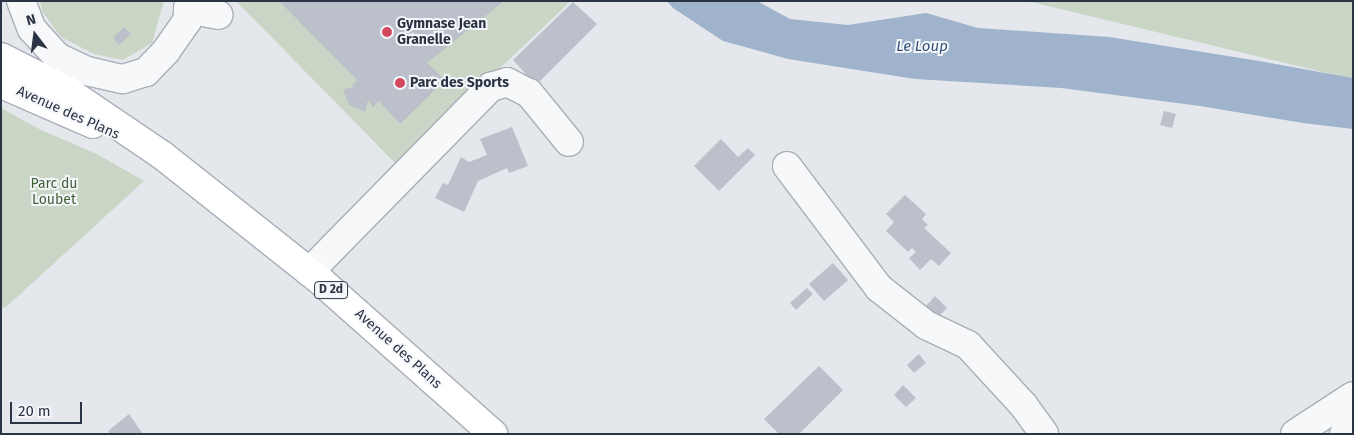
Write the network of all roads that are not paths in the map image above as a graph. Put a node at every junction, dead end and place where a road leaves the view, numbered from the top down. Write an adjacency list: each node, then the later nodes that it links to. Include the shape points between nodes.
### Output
1 (21, 1): 2 (street, via 32,29 57,57 87,71 123,79 146,72 166,51 187,21)
2 (188, 5): 3 (street)
3 (218, 15)
4 (1, 57): 7 (main road, Avenue des Plans / D 2d, via 66,90)
5 (1, 84): 7 (main road, Avenue des Plans / D 2d)
6 (569, 142): 9 (street, via 529,93 507,82 491,87)
7 (162, 155): 9 (main road, Avenue des Plans / D 2d)
8 (787, 166): 13 (street, via 880,288 926,325 968,345 1024,406)
9 (309, 272): 12 (main road, Avenue des Plans / D 2d)
10 (1353, 396): 14 (street)
11 (1353, 428): 15 (street)
12 (493, 433)
13 (1044, 434)
14 (1295, 434)
15 (1344, 434)

